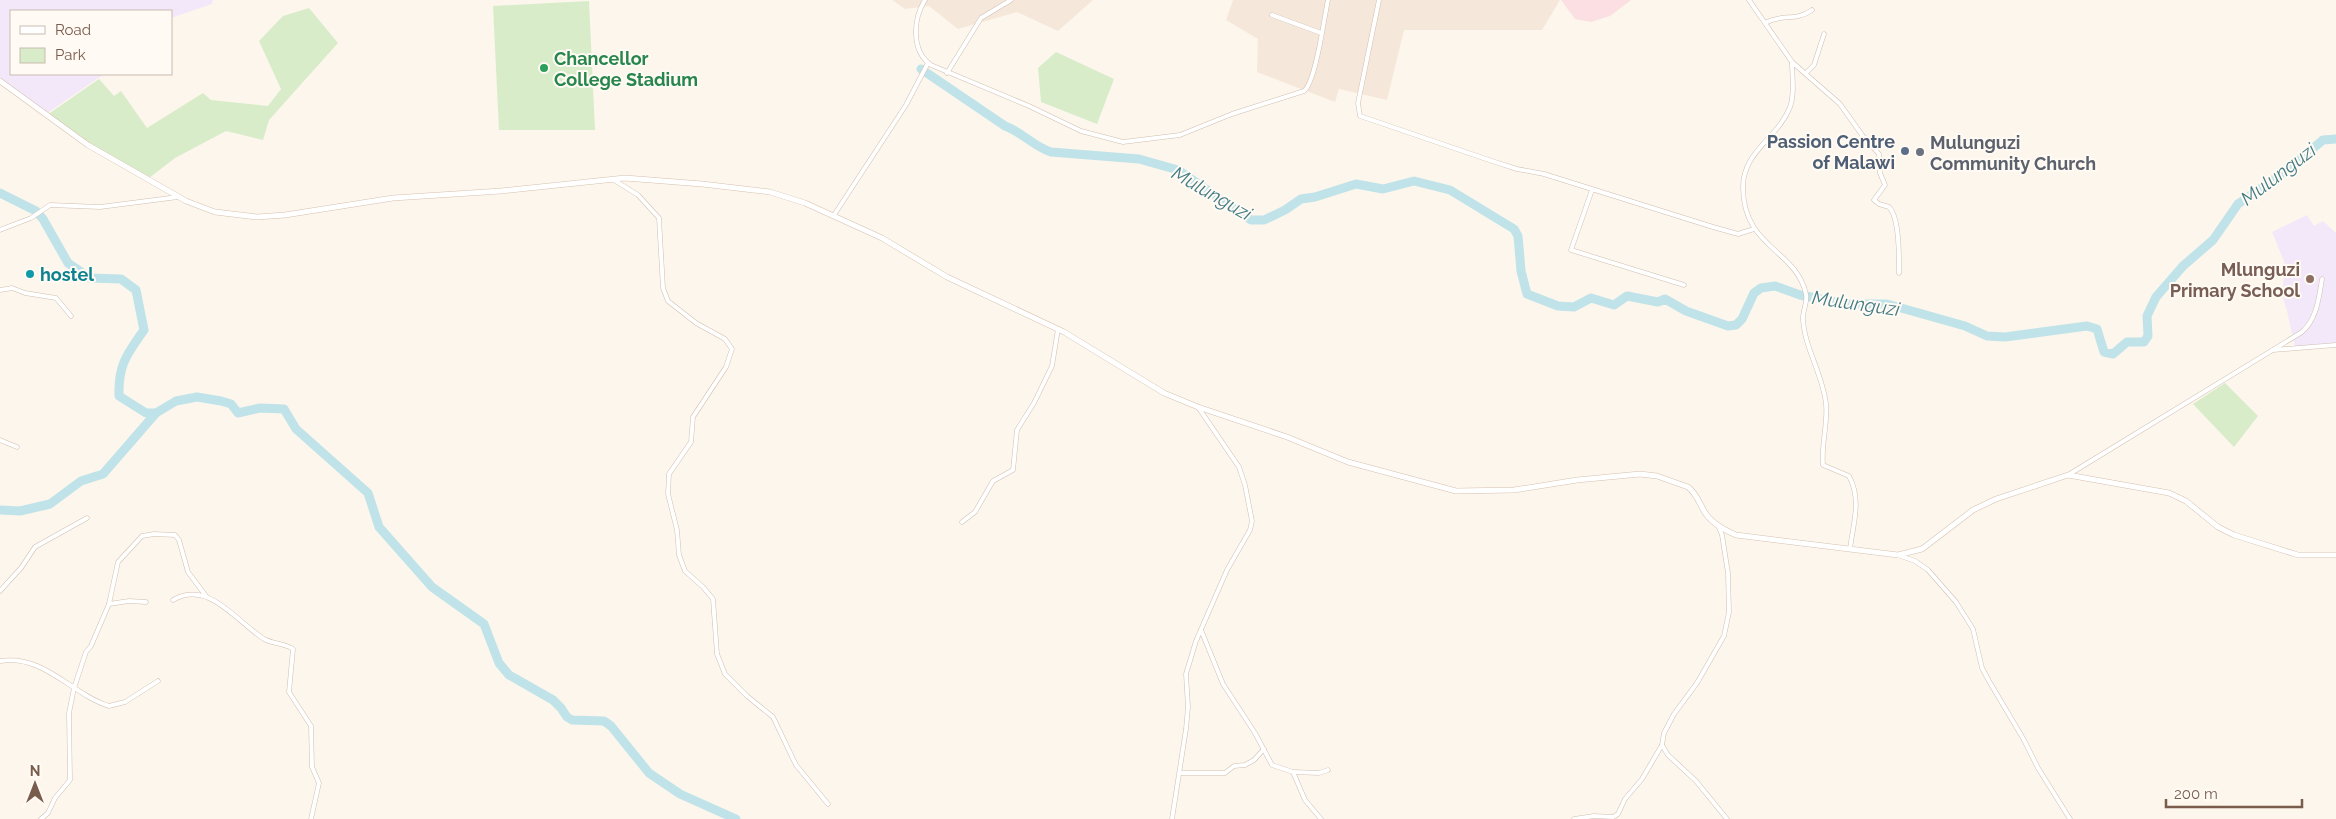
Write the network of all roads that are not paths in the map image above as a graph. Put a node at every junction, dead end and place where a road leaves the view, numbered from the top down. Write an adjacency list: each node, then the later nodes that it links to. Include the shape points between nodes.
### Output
1 (925, 0): 12 (street, via 918,15 915,38)
2 (1011, 0): 13 (street, via 981,18)
3 (1328, 0): 9 (street)
4 (1379, 0): 17 (street, via 1358,103 1360,116 1517,169)
5 (1749, 0): 8 (street)
6 (1812, 10): 8 (street, via 1797,18 1779,16)
7 (1272, 15): 9 (street)
8 (1765, 23): 11 (street)
9 (1321, 33): 13 (street, via 1310,83 1304,91 1180,134 1126,142 1081,131)
10 (1824, 34): 14 (street, via 1814,65)
11 (1792, 62): 14 (street); 20 (street, via 1790,109 1755,152 1743,179 1744,206)
12 (928, 63): 13 (street); 19 (street, via 906,105)
13 (947, 73)
14 (1806, 73): 22 (street, via 1840,104 1879,154 1880,173 1885,186 1874,200 1889,207 1893,213 1898,239)
15 (0, 81): 18 (street, via 84,142)
16 (612, 179): 18 (street, via 394,198 303,214 257,217 215,212); 19 (street, via 641,178 770,192); 54 (street, via 638,195 659,218 663,288 668,301 696,324 724,339 732,349 726,368 693,417 691,442 669,474 668,494 680,560 685,571 713,599 717,654 725,674 773,718 796,765)
17 (1592, 190): 20 (street, via 1725,231 1738,234); 24 (street, via 1571,250)
18 (178, 196): 21 (street, via 100,207 50,205 28,220)
19 (834, 215): 27 (street, via 981,294)
20 (1754, 229): 37 (street, via 1797,274 1807,296 1803,320 1826,406 1823,464 1849,476 1855,495 1856,516)
21 (0, 230)
22 (1898, 273)
23 (2322, 279): 29 (street, via 2309,326)
24 (1684, 285)
25 (0, 290): 26 (street, via 12,288 56,298)
26 (71, 316)
27 (1058, 329): 30 (street, via 1157,390); 35 (street, via 1052,366 1017,430 1013,470 993,481 975,512)
28 (2336, 345): 29 (street)
29 (2271, 350): 33 (street)
30 (1198, 407): 36 (street, via 1348,462 1446,489 1514,490 1617,476 1657,476 1694,491 1705,513); 45 (street, via 1239,467 1252,516 1250,530 1227,570)
31 (0, 440): 32 (street)
32 (17, 447)
33 (2068, 475): 38 (street, via 1996,499 1973,510 1922,549); 39 (street, via 2169,493 2186,501 2218,527 2234,535 2298,555)
34 (87, 518): 40 (street, via 35,547)
35 (962, 522)
36 (1718, 525): 37 (street, via 1749,538); 49 (street, via 1728,573 1726,629 1707,666 1674,714)
37 (1850, 549): 38 (street)
38 (1898, 555): 61 (street, via 1928,570 1974,629 1985,674)
39 (2336, 555)
40 (0, 591)
41 (206, 596): 42 (street, via 191,593); 44 (street, via 188,572 178,538 154,534 139,538 116,564); 56 (street, via 266,640 293,649 289,692 310,723 312,767 318,780)
42 (173, 600)
43 (146, 602): 44 (street)
44 (109, 604): 48 (street, via 86,652)
45 (1201, 630): 50 (street, via 1223,684); 53 (street, via 1186,676 1188,707)
46 (0, 661): 48 (street, via 39,666)
47 (158, 681): 48 (street, via 114,706)
48 (74, 688): 55 (street, via 69,713 71,777 48,814)
49 (1662, 745): 59 (street, via 1618,814); 60 (street)
50 (1264, 749): 52 (street, via 1273,766); 53 (street, via 1254,760 1234,766 1225,773)
51 (1328, 770): 52 (street)
52 (1293, 772): 58 (street, via 1305,800)
53 (1180, 773): 57 (street)
54 (828, 804)
55 (41, 819)
56 (311, 819)
57 (1172, 819)
58 (1321, 819)
59 (1574, 819)
60 (1727, 819)
61 (2070, 819)

